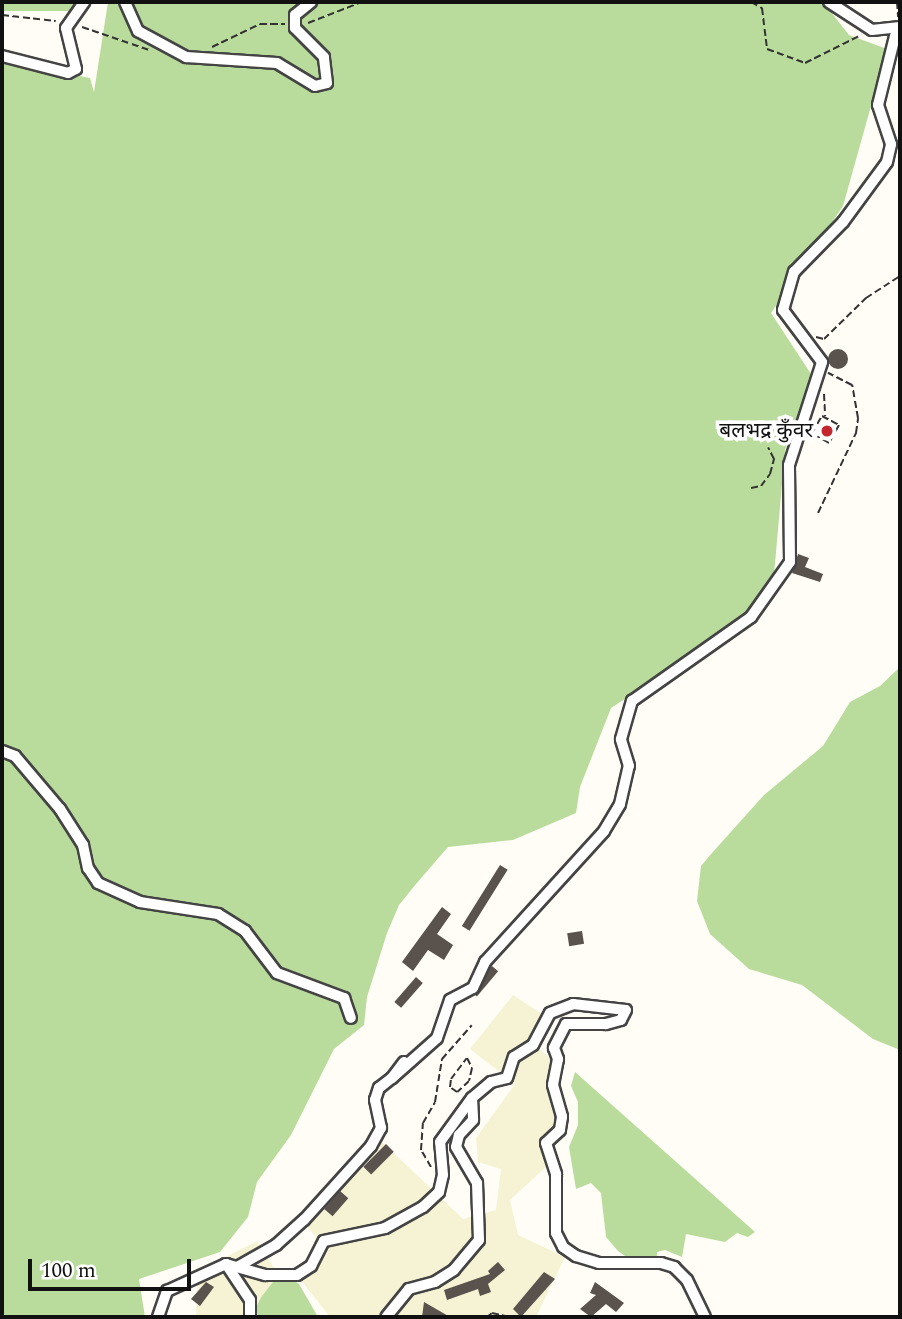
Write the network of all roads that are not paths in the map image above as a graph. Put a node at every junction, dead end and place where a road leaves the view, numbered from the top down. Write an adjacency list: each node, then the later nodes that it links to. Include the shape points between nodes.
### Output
1 (84, 2): 6 (street, via 66,28 76,69 68,73)
2 (125, 2): 3 (street, via 138,31 186,57 277,63 315,86 327,83 324,57 295,24 295,15)
3 (311, 2)
4 (829, 2): 5 (street, via 872,30)
5 (899, 28): 10 (street, via 878,105 891,144 887,162 843,222 794,272 783,310 822,362 789,465 790,562 774,592 734,631 632,701 621,739 629,766 620,804 604,831 485,962 472,988 450,1000 437,1038)
6 (2, 56)
7 (2, 751): 8 (street, via 15,756 60,809 83,845 88,868 98,883 140,902 218,914 245,931 257,952 278,973 344,998)
8 (351, 1018)
9 (404, 1062): 10 (street)
10 (392, 1078): 12 (street, via 379,1088 375,1100 381,1128 371,1146 293,1231)
11 (472, 1098): 12 (street, via 440,1142 443,1175 439,1192 423,1207 385,1228 324,1241 311,1266 296,1275 265,1275); 15 (street, via 472,1120 459,1135 456,1147 477,1183 479,1240 454,1270 435,1282 409,1289); 16 (street, via 491,1082 507,1078 514,1057 533,1045 550,1013 573,1004 626,1010 621,1020 606,1024 566,1024 554,1048 558,1059 553,1084 562,1117 559,1130 546,1143 556,1174 555,1233 563,1247 576,1256 599,1263 674,1267 687,1280)
12 (232, 1265): 13 (street, via 167,1291); 14 (street, via 250,1300)
13 (158, 1317)
14 (250, 1317)
15 (386, 1317)
16 (705, 1317)

